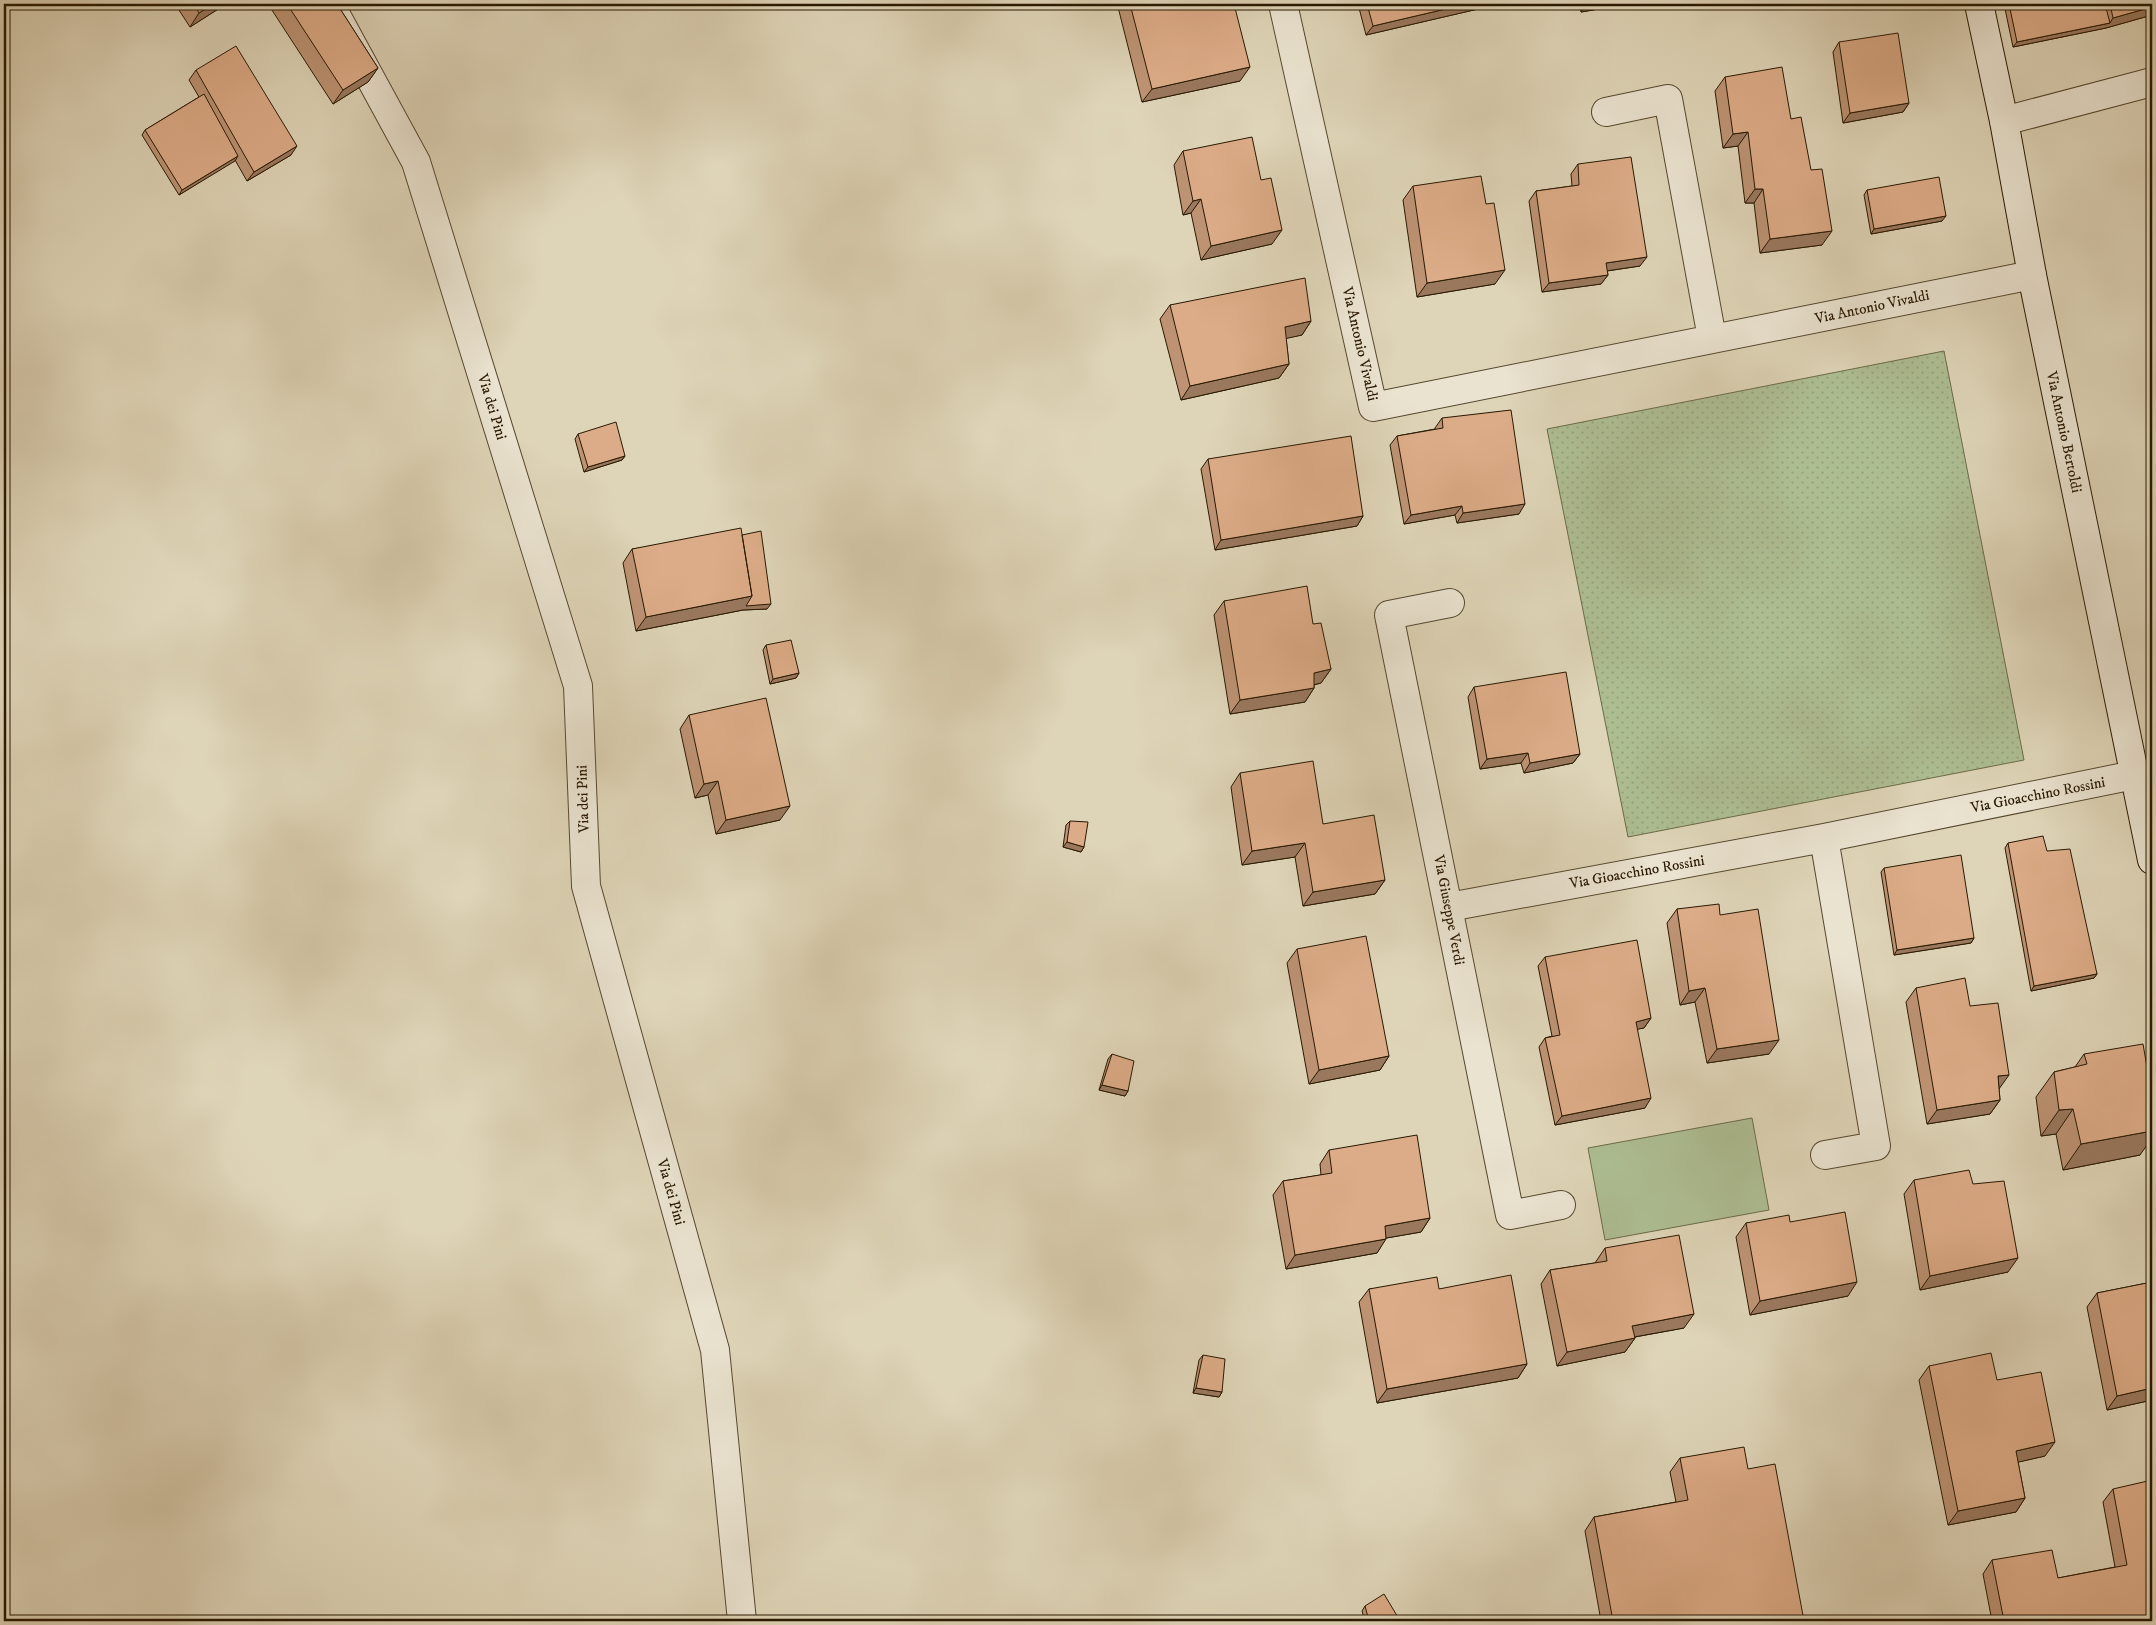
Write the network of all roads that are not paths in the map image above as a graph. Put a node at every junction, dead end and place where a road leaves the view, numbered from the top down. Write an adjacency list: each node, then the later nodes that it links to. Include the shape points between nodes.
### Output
1 (330, 4): 16 (street, Via dei Pini, via 416,162 578,686 586,886 715,1350)
2 (1283, 4): 8 (street, Via Antonio Vivaldi, via 1373,407)
3 (1979, 4): 6 (street, Via Antonio Bertoldi)
4 (2152, 82): 6 (street)
5 (1606, 112): 8 (street, via 1668,99)
6 (2004, 121): 7 (street, Via Antonio Bertoldi)
7 (2032, 275): 8 (street, Via Antonio Vivaldi); 10 (street, Via Antonio Bertoldi)
8 (1712, 338)
9 (1450, 603): 13 (street, Via Giuseppe Verdi, via 1389,615)
10 (2134, 775): 11 (street, Via Gioacchino Rossini); 12 (street, Via Antonio Bertoldi)
11 (1824, 838): 13 (street, Via Gioacchino Rossini); 14 (street, via 1876,1146)
12 (2152, 860)
13 (1449, 907): 15 (street, Via Giuseppe Verdi, via 1510,1215)
14 (1825, 1155)
15 (1561, 1205)
16 (742, 1621)

